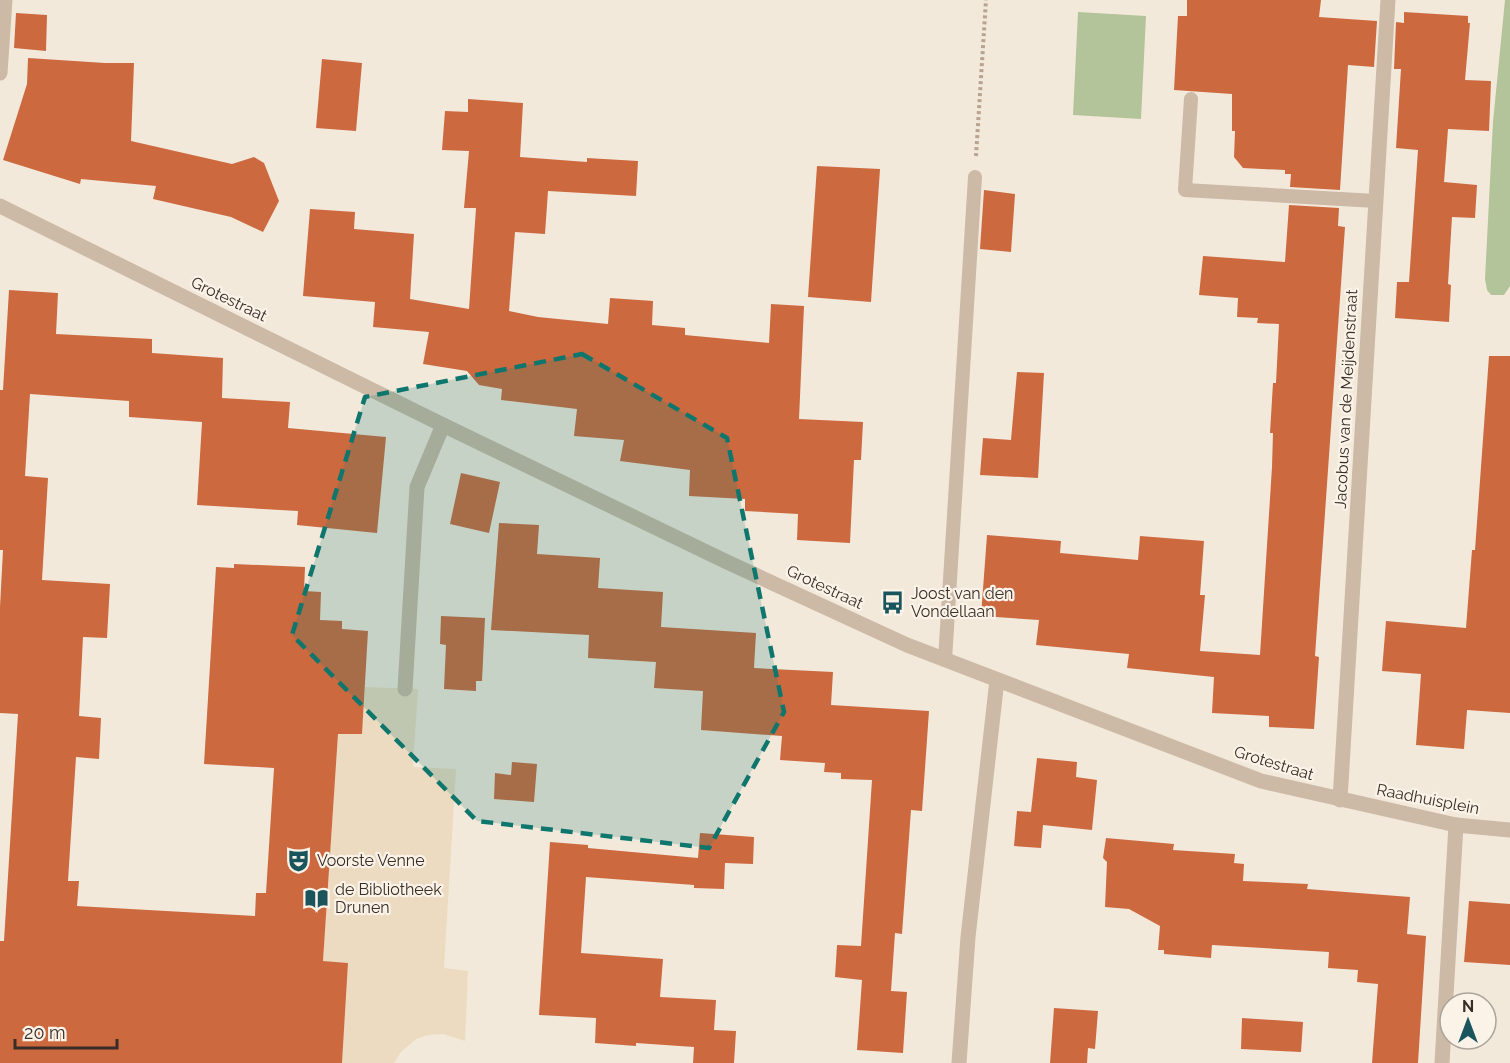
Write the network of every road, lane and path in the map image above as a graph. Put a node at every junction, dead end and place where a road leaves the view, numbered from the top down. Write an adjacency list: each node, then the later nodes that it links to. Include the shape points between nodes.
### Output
1 (5, 0): 4 (street)
2 (986, 0): 6 (path)
3 (1388, 0): 7 (street, Jacobus van de Meijdenstraat)
4 (0, 73)
5 (1191, 99): 7 (lane, via 1185,190)
6 (975, 177): 10 (lane)
7 (1376, 201): 13 (street, Jacobus van de Meijdenstraat)
8 (0, 206): 9 (street, Grotestraat)
9 (442, 425): 10 (street, Grotestraat, via 727,562); 12 (street, via 417,487)
10 (945, 660): 11 (street, Grotestraat)
11 (997, 680): 13 (street, Grotestraat, via 1261,781); 16 (street, via 969,925)
12 (405, 689)
13 (1340, 800): 14 (street, Raadhuisplein)
14 (1456, 825): 15 (street, Raadhuisplein); 17 (street)
15 (1510, 830)
16 (959, 1063)
17 (1442, 1063)

